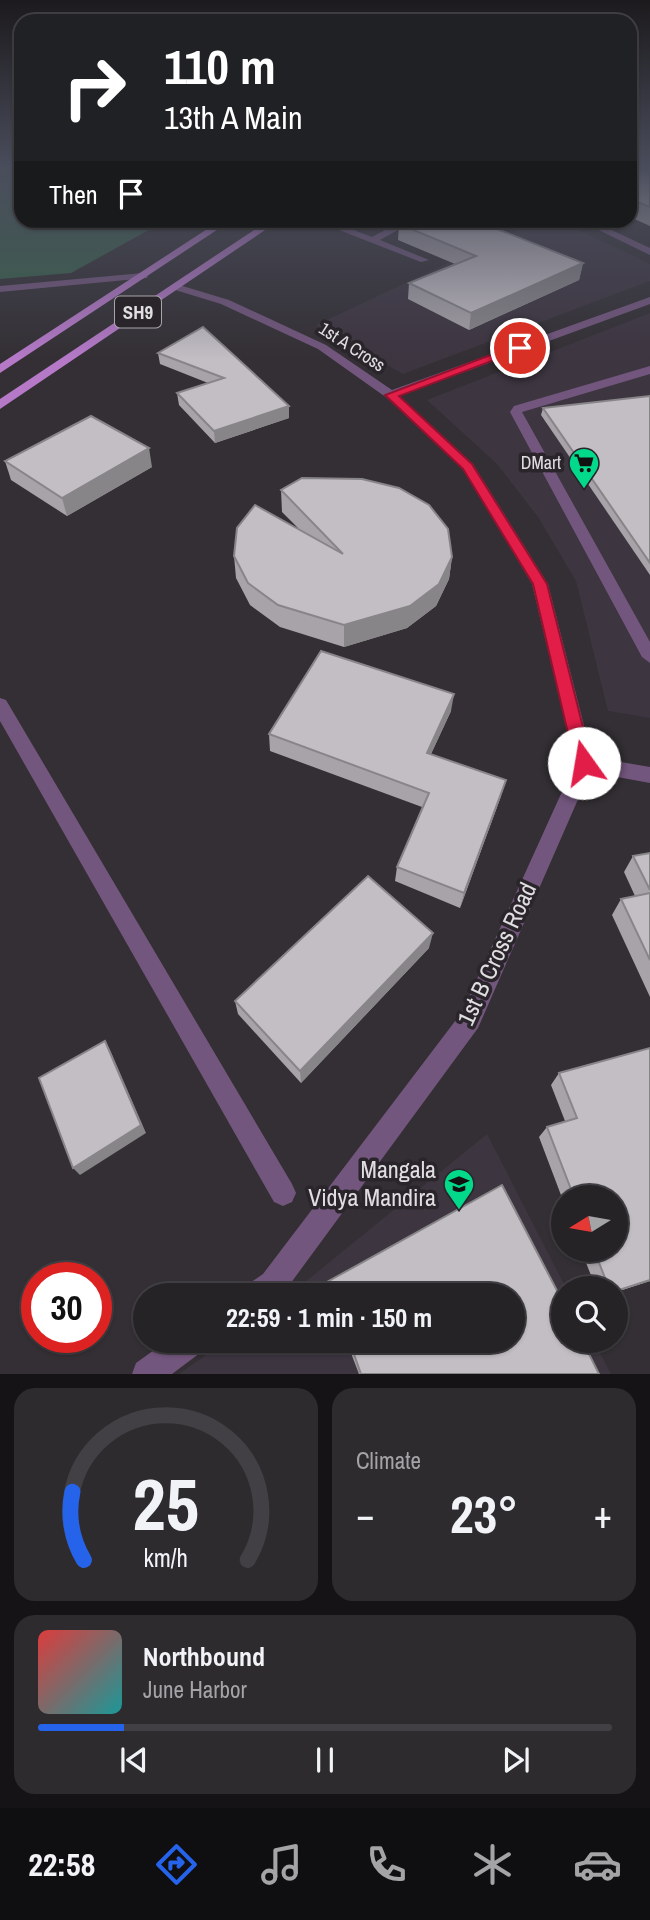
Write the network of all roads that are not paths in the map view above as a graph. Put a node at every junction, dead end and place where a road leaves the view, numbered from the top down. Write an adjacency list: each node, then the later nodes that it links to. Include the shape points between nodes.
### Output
1 (210, 232): 9 (main road, SH9)
2 (258, 232): 10 (main road, SH9)
3 (351, 232): 6 (street)
4 (388, 232): 6 (street)
5 (608, 232): 7 (street)
6 (373, 240): 8 (street)
7 (650, 252)
8 (424, 260)
9 (144, 276): 11 (street); 13 (main road, SH9)
10 (176, 287): 15 (street, 1st A Cross, via 208,295 323,347); 16 (main road, SH9)
11 (0, 289)
12 (650, 300): 15 (street)
13 (0, 369)
14 (650, 370): 17 (street, via 516,412)
15 (391, 395): 19 (street, 1st A Cross, via 468,467 540,584)
16 (0, 405)
17 (650, 657)
18 (0, 705): 21 (street)
19 (584, 763): 20 (street); 22 (street, 1st B Cross Road, via 470,1020)
20 (650, 775)
21 (284, 1193)
22 (274, 1283)
23 (176, 1353): 24 (street)
24 (147, 1374)

